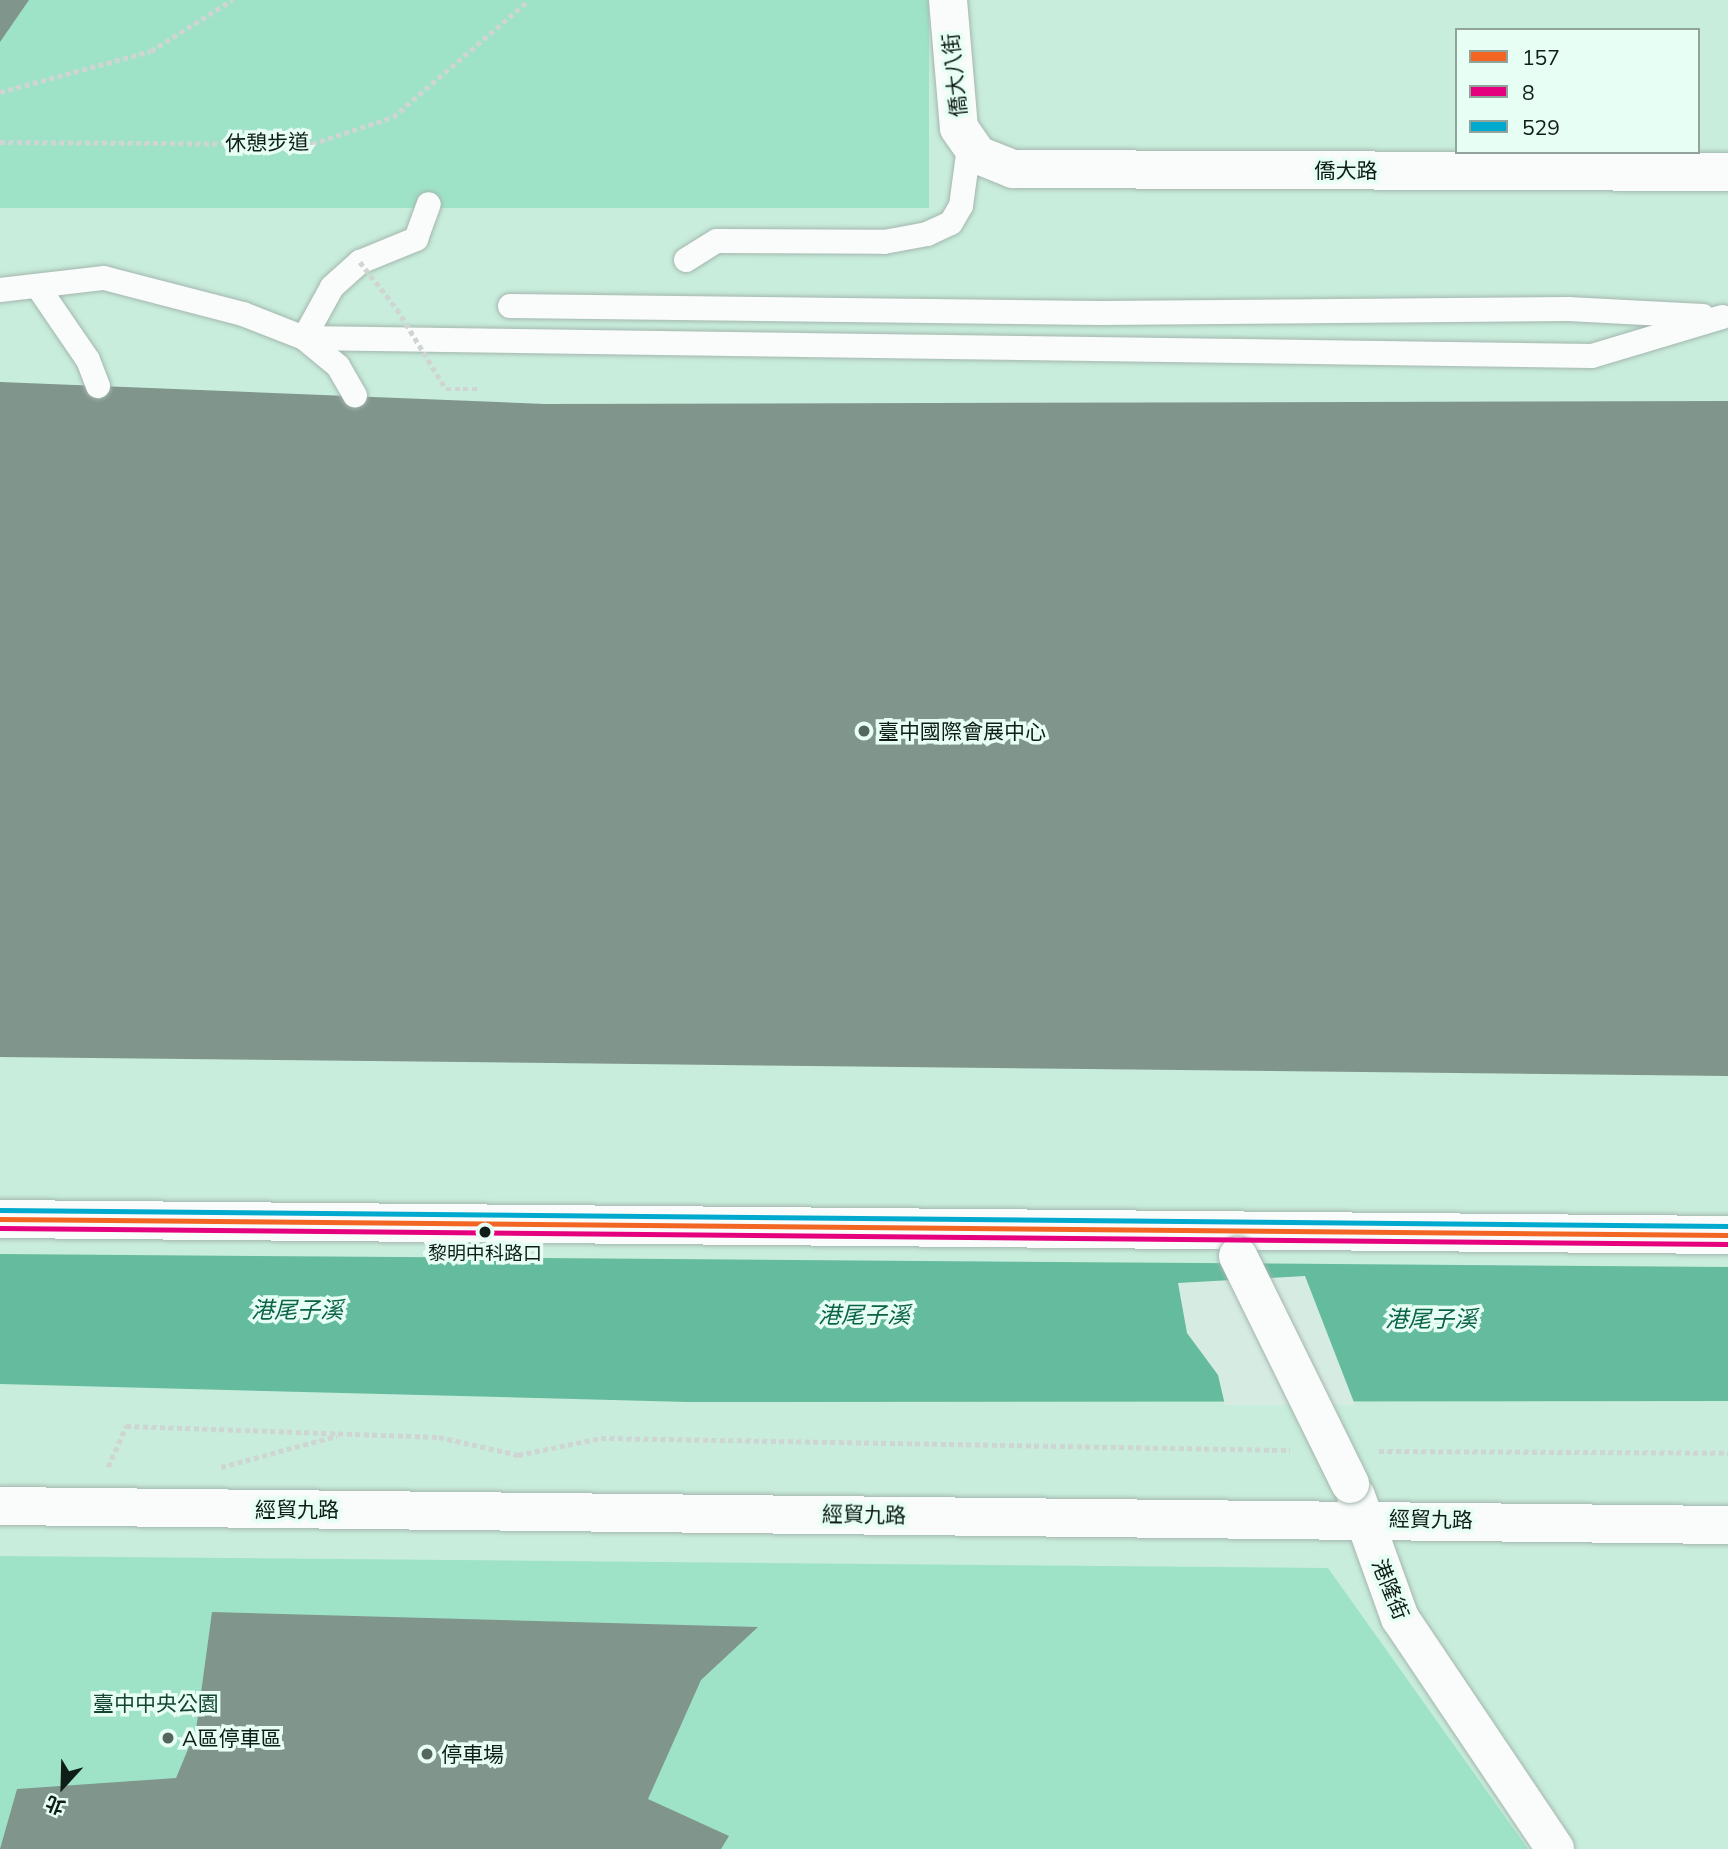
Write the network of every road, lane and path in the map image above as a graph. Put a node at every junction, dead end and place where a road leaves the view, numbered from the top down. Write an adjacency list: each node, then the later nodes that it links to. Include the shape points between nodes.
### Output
1 (232, 0): 4 (path, via 151,51)
2 (529, 0): 5 (path, 休憩步道, via 393,117 312,144)
3 (948, 0): 6 (street, 僑大八街, via 954,107)
4 (0, 92)
5 (0, 142)
6 (969, 147): 7 (street, 僑大路, via 1013,169); 9 (lane, via 961,206 951,223 927,234 884,242 717,241)
7 (1728, 172)
8 (429, 204): 10 (lane, via 416,239)
9 (686, 260)
10 (359, 262): 15 (lane, via 332,287); 17 (path, bridge, via 397,309 446,389)
11 (38, 287): 12 (lane); 15 (lane, via 104,278 243,314); 16 (lane, via 88,360)
12 (0, 290)
13 (510, 306): 14 (lane, via 1101,313 1568,309)
14 (1725, 317): 15 (lane, via 1592,356)
15 (304, 338): 18 (lane, via 338,366)
16 (99, 386)
17 (480, 388)
18 (355, 396)
19 (0, 1219): 21 (street)
20 (1728, 1235): 21 (street)
21 (1233, 1245): 29 (street, 港隆街, bridge)
22 (345, 1434): 23 (path, via 439,1437 518,1455 601,1438); 26 (path); 27 (path, via 125,1426)
23 (1298, 1450)
24 (1367, 1451): 25 (path)
25 (1728, 1453)
26 (211, 1469)
27 (102, 1479)
28 (0, 1506): 29 (street, 經貿九路)
29 (1367, 1518): 30 (street, 經貿九路); 31 (street, 港隆街, via 1382,1579 1401,1618)
30 (1728, 1525)
31 (1555, 1849)

